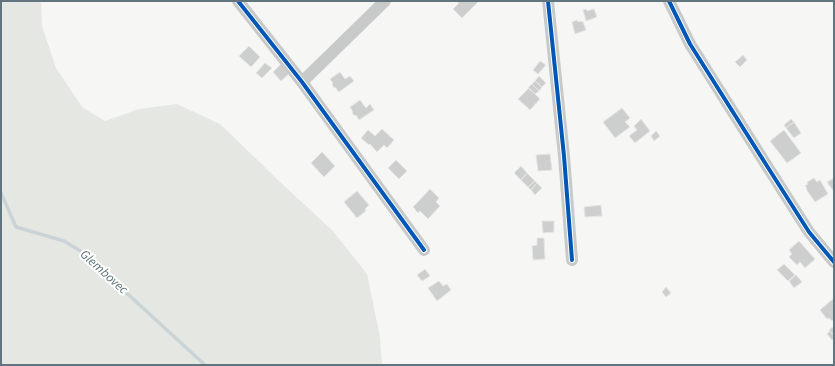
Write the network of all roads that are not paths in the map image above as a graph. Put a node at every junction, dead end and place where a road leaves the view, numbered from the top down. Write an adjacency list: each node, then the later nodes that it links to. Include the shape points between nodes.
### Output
1 (238, 1): 5 (street)
2 (385, 1): 5 (street)
3 (548, 1): 7 (street)
4 (669, 1): 8 (street, via 690,44 766,166 809,232)
5 (302, 82): 6 (street)
6 (424, 250)
7 (572, 260)
8 (834, 262)

